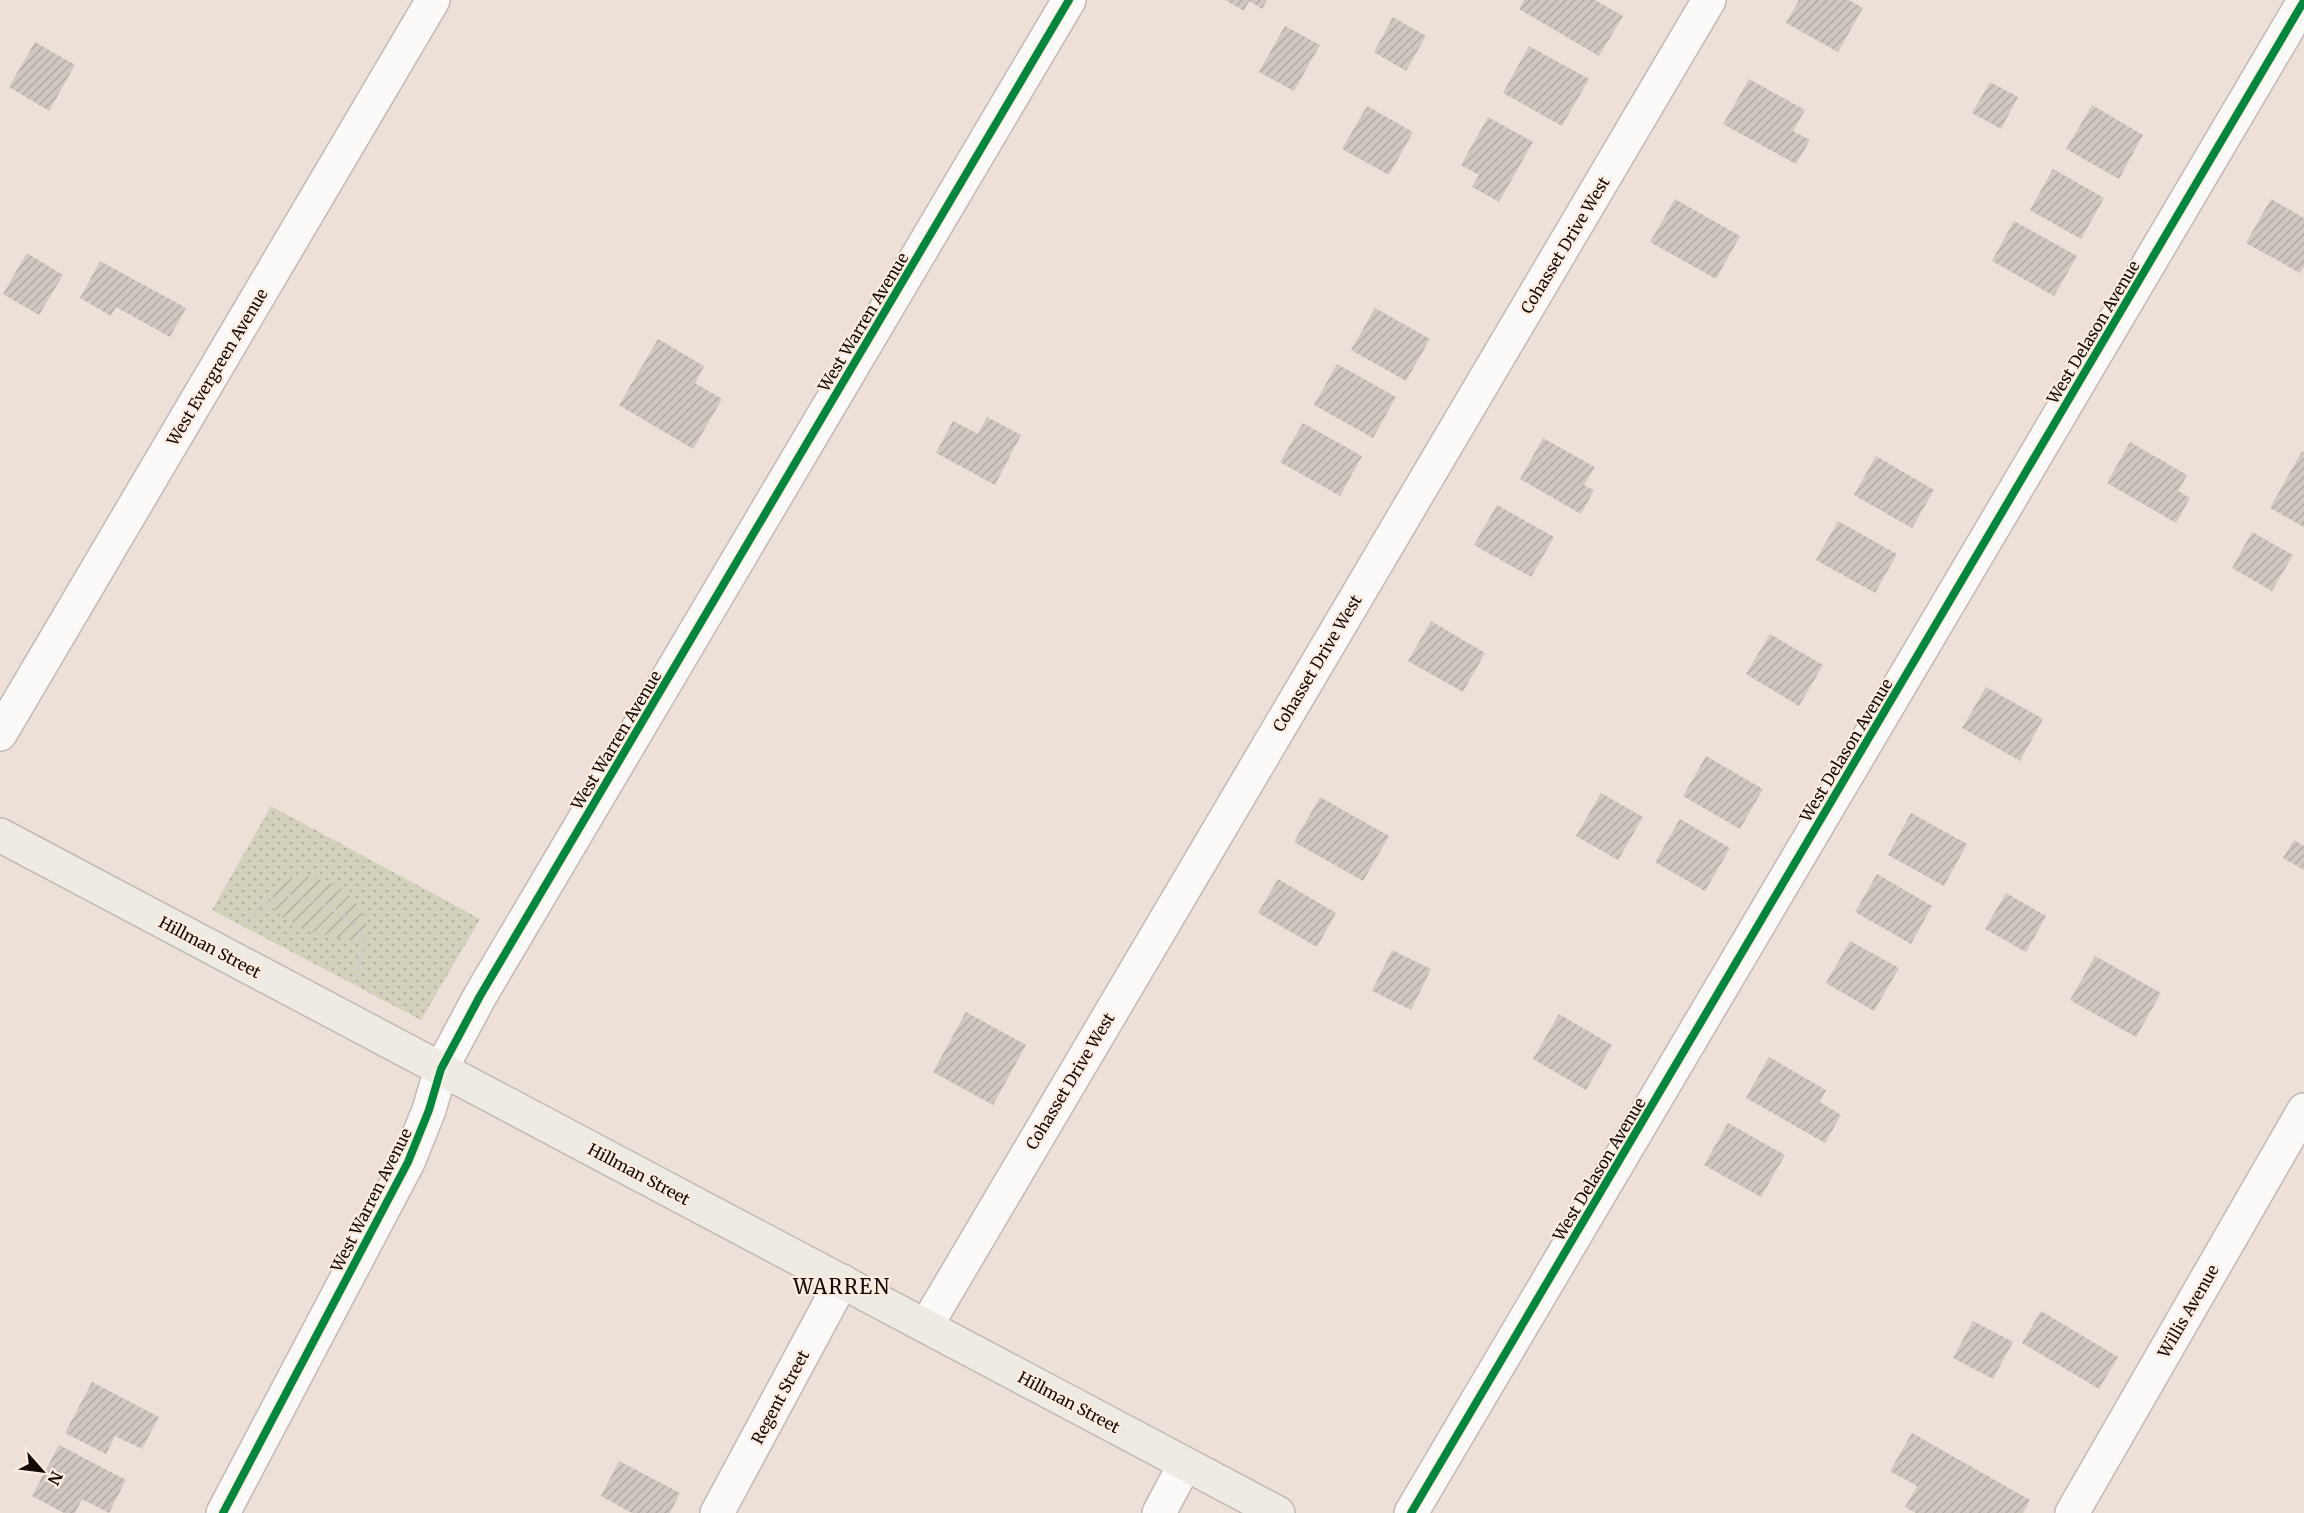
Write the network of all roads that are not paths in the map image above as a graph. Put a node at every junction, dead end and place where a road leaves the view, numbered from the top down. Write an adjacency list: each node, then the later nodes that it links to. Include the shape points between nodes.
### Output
1 (433, 0): 5 (street, West Evergreen Avenue)
2 (1069, 0): 7 (street, West Warren Avenue, via 480,996)
3 (1709, 0): 10 (street, Cohasset Drive West)
4 (2304, 1): 16 (street, West Delason Avenue)
5 (0, 734)
6 (0, 835): 7 (street, Hillman Street)
7 (441, 1069): 9 (street, Hillman Street); 12 (street, West Warren Avenue, via 408,1162)
8 (2304, 1110): 17 (street, Willis Avenue)
9 (842, 1281): 10 (street, Hillman Street); 13 (street, Regent Street)
10 (926, 1326): 11 (street, Hillman Street)
11 (1185, 1464): 14 (street); 15 (street, Hillman Street)
12 (223, 1513)
13 (717, 1513)
14 (1159, 1513)
15 (1278, 1513)
16 (1411, 1513)
17 (2072, 1513)

